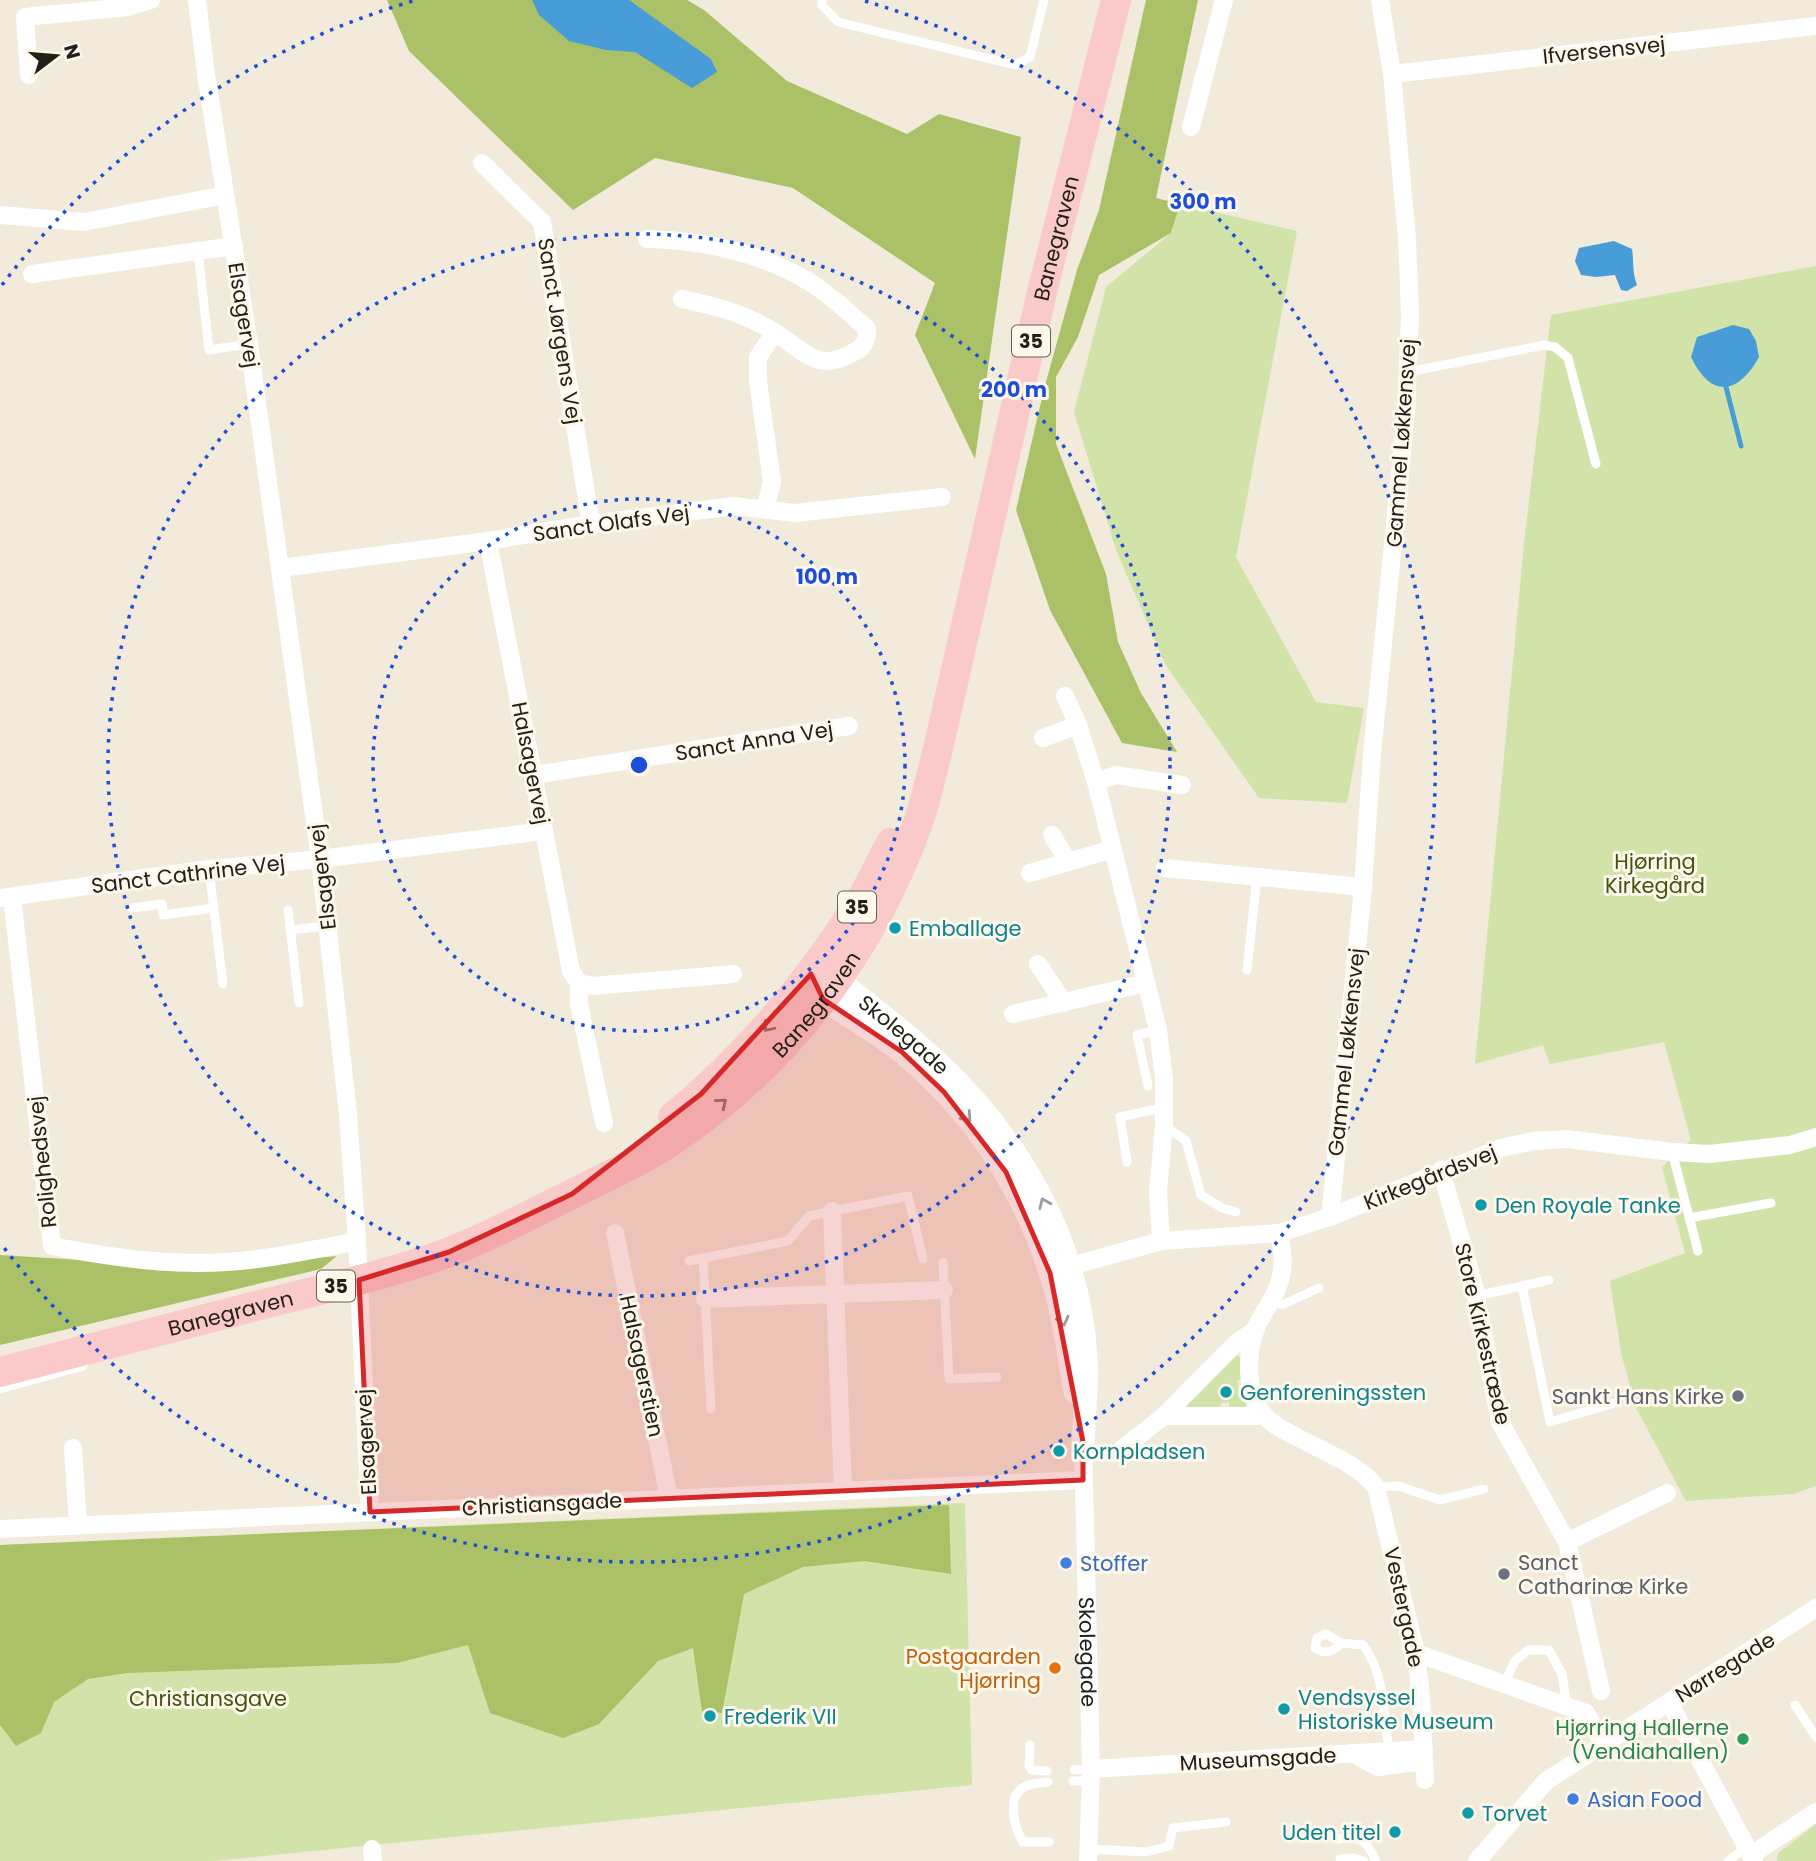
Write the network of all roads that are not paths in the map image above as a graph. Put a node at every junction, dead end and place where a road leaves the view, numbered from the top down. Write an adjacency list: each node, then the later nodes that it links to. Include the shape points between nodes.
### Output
1 (151, 0): 10 (street, via 128,7 25,17)
2 (197, 0): 13 (street, Elsagervej)
3 (822, 0): 4 (lane, via 838,22 1015,65 1030,57)
4 (1044, 0)
5 (1116, 0): 57 (main road, Banegraven / 35, via 1042,292 920,816 868,933)
6 (1224, 0): 11 (street)
7 (1380, 0): 9 (street, Gammel Løkkensvej)
8 (1816, 26): 9 (street, Ifversensvej)
9 (1392, 74): 22 (street, Gammel Løkkensvej, via 1407,238)
10 (29, 75)
11 (1191, 127)
12 (482, 163): 26 (street, Sanct Jørgens Vej, via 542,222)
13 (225, 195): 14 (street, via 84,222); 16 (street, Elsagervej)
14 (0, 215)
15 (647, 239): 20 (street, via 708,245 769,262 839,303 868,335 861,349 829,362 806,356)
16 (234, 246): 17 (street, Elsagervej); 21 (street, Elsagervej)
17 (198, 251): 18 (street, Elsagervej); 21 (lane, via 209,350)
18 (32, 274)
19 (682, 299): 20 (street, via 724,308)
20 (775, 332): 25 (street, via 758,357 772,482)
21 (249, 344): 28 (street, Elsagervej)
22 (1408, 372): 23 (lane, via 1544,345 1555,347 1568,358); 45 (street, Gammel Løkkensvej)
23 (1596, 464)
24 (942, 497): 25 (street, Sanct Olafs Vej, via 795,513)
25 (765, 509): 26 (street, Sanct Olafs Vej, via 734,506)
26 (591, 524): 27 (street, Sanct Olafs Vej)
27 (488, 541): 28 (street, Sanct Olafs Vej); 33 (street, Halsagervej)
28 (281, 568): 39 (street, Elsagervej)
29 (1065, 696): 30 (street)
30 (1078, 725): 32 (street); 34 (street)
31 (849, 726): 33 (street, Sanct Anna Vej)
32 (1043, 738)
33 (534, 775): 36 (street, Halsagervej)
34 (1096, 782): 35 (street, via 1116,775); 38 (street)
35 (1182, 785)
36 (544, 831): 39 (street, Sanct Cathrine Vej); 55 (street, Halsagervej, via 571,971)
37 (1052, 835): 40 (street)
38 (1113, 849): 40 (street); 56 (street)
39 (320, 859): 42 (street, Sanct Cathrine Vej); 50 (street, Elsagervej)
40 (1068, 862): 43 (street)
41 (1165, 868): 44 (street)
42 (209, 870): 46 (street, Sanct Cathrine Vej); 48 (lane)
43 (1030, 873)
44 (1258, 877): 45 (street); 53 (lane)
45 (1363, 887): 73 (street, Gammel Løkkensvej)
46 (6, 897): 77 (street, Rolighedsvej, via 52,1246 162,1262 237,1261)
47 (132, 908): 48 (lane, via 162,904 163,915)
48 (214, 908): 58 (lane)
49 (288, 910): 51 (lane)
50 (328, 926): 51 (lane); 77 (street, Elsagervej)
51 (290, 930): 59 (lane)
52 (1038, 964): 60 (street)
53 (1247, 970)
54 (733, 974): 55 (street, via 592,986)
55 (579, 983): 65 (street, Halsagervej, via 579,1004)
56 (1146, 983): 60 (street); 62 (street)
57 (824, 984): 84 (street, Skolegade, via 902,1052 980,1132); 94 (main road, Banegraven / 35, via 797,1032 714,1111 617,1173 499,1232 400,1269)
58 (223, 985)
59 (299, 1003)
60 (1064, 1003): 61 (street)
61 (1013, 1014)
62 (1158, 1030): 63 (lane, via 1137,1035); 64 (street)
63 (1148, 1086)
64 (1164, 1118): 68 (lane, via 1152,1110 1120,1117); 72 (lane, via 1186,1141 1201,1195); 78 (street, via 1158,1192)
65 (604, 1123)
66 (1816, 1137): 67 (street, Kirkegårdsvej, via 1741,1152)
67 (1672, 1152): 69 (street, Kirkegårdsvej, via 1567,1139 1533,1141); 74 (lane)
68 (1127, 1162)
69 (1441, 1170): 73 (street, Kirkegårdsvej); 90 (street, Store Kirkestræde)
70 (1771, 1203): 74 (lane)
71 (832, 1211): 80 (lane, via 809,1216 788,1241); 81 (lane, via 908,1196); 89 (street)
72 (1236, 1212)
73 (1330, 1217): 76 (street, Kirkegårdsvej)
74 (1689, 1218): 79 (lane)
75 (615, 1233): 110 (street, Halsagerstien)
76 (1279, 1233): 78 (street, Kirkegårdsvej); 92 (street, via 1284,1265)
77 (357, 1241): 111 (street, Elsagervej)
78 (1161, 1241): 84 (street, Kirkegårdsvej)
79 (1698, 1251)
80 (703, 1258): 82 (lane); 91 (lane)
81 (923, 1259)
82 (689, 1261)
83 (943, 1262): 88 (lane)
84 (1060, 1269): 102 (street, Skolegade)
85 (1549, 1280): 86 (lane)
86 (1522, 1286): 90 (lane); 98 (lane, via 1550,1422)
87 (1319, 1288): 92 (lane, via 1282,1305)
88 (944, 1290): 89 (street); 96 (lane, via 948,1379)
89 (836, 1294): 91 (street); 108 (street)
90 (1476, 1296): 114 (street, Store Kirkestræde, via 1500,1422)
91 (705, 1299): 99 (lane)
92 (1271, 1300): 93 (street)
93 (1255, 1329): 100 (street); 101 (street, via 1250,1379 1253,1397)
94 (90, 1349): 95 (main road, Banegraven / 35, via 41,1357); 97 (lane, via 83,1366)
95 (0, 1372)
96 (997, 1377)
97 (0, 1389)
98 (1614, 1403)
99 (711, 1409)
100 (1164, 1416): 101 (street); 104 (street)
101 (1264, 1416): 106 (street, via 1364,1474)
102 (1083, 1442): 105 (street, Skolegade)
103 (73, 1448): 112 (street)
104 (1122, 1449)
105 (1083, 1480): 108 (street, Christiansgade); 130 (street, Skolegade)
106 (1373, 1484): 107 (lane, via 1399,1486 1440,1500); 117 (street, Vestergade)
107 (1484, 1489)
108 (843, 1491): 110 (street, Christiansgade)
109 (1667, 1493): 114 (street)
110 (669, 1498): 111 (street, Christiansgade)
111 (370, 1512): 112 (street, Christiansgade)
112 (78, 1524): 113 (street, Christiansgade)
113 (0, 1529)
114 (1567, 1542): 119 (street, Store Kirkestræde)
115 (1816, 1608): 120 (street, Nørregade)
116 (1340, 1643): 126 (lane, via 1363,1645 1370,1653 1379,1679)
117 (1416, 1653): 118 (street); 128 (street, Vestergade)
118 (1504, 1685): 122 (street); 122 (lane, via 1515,1661 1528,1650 1549,1650 1562,1674)
119 (1601, 1691)
120 (1669, 1702): 124 (street, Nørregade); 137 (street)
121 (1795, 1704): 123 (lane)
122 (1567, 1707): 124 (street, via 1586,1713)
123 (1816, 1737)
124 (1603, 1743): 142 (street, Nørregade, via 1546,1781)
125 (1030, 1745): 129 (lane, via 1029,1766)
126 (1389, 1751): 127 (street, Museumsgade); 128 (street, Museumsgade)
127 (1352, 1753): 128 (street, via 1378,1766); 130 (street, Museumsgade)
128 (1424, 1755): 131 (street, Vestergade)
129 (1047, 1771)
130 (1082, 1775): 138 (street, Skolegade)
131 (1425, 1780)
132 (1048, 1782): 136 (lane, via 1020,1789 1014,1798 1016,1830 1023,1842)
133 (1816, 1812): 137 (street)
134 (1226, 1822): 138 (lane, via 1172,1828 1170,1846 1146,1852)
135 (1336, 1839): 141 (lane, via 1352,1836 1364,1840)
136 (1049, 1842)
137 (1751, 1854): 143 (lane)
138 (1089, 1855)
139 (1340, 1859): 140 (lane)
140 (1364, 1861)
141 (1376, 1861)
142 (1477, 1861)
143 (1728, 1861)

